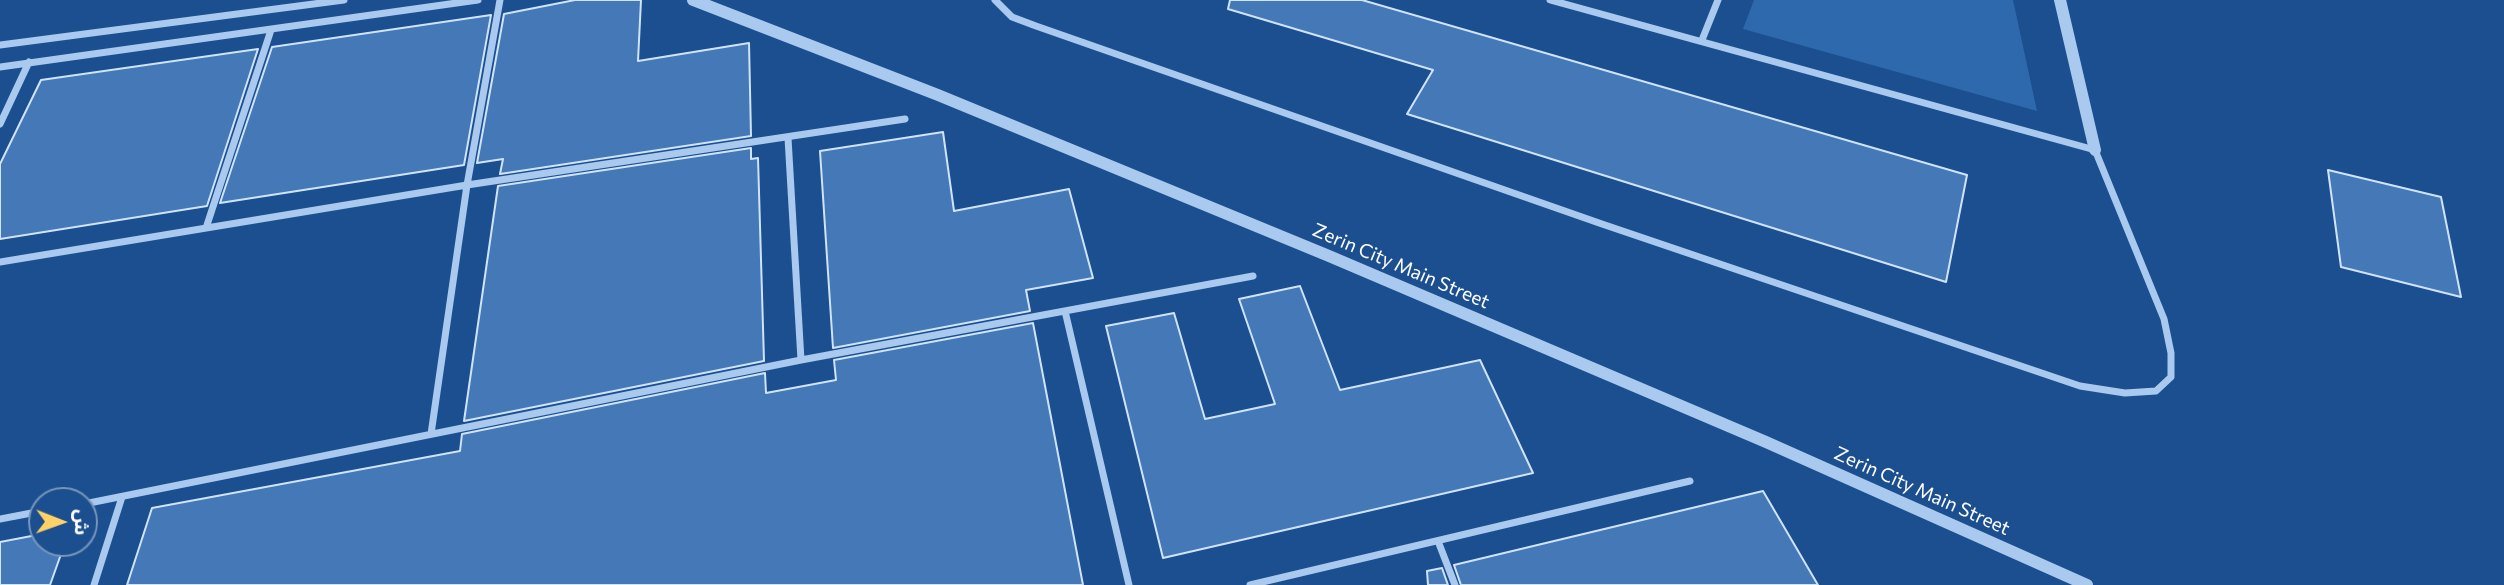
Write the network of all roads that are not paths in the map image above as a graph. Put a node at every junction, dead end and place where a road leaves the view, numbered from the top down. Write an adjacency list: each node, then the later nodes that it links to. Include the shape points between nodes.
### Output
1 (344, 0): 11 (street)
2 (478, 0): 9 (street)
3 (500, 0): 18 (street)
4 (693, 0): 35 (street, Zerin City Main Street, via 1329,256)
5 (995, 0): 17 (street, via 1012,17 1036,26 2080,386 2125,393 2156,390 2171,377 2164,319)
6 (1550, 0): 10 (street)
7 (1718, 0): 10 (street)
8 (2060, 0): 17 (street)
9 (271, 30): 12 (street); 19 (street)
10 (1702, 40): 17 (street)
11 (0, 45)
12 (29, 62): 13 (street); 15 (street)
13 (0, 67)
14 (905, 119): 16 (street)
15 (0, 124)
16 (788, 138): 18 (street); 23 (street)
17 (2095, 150)
18 (467, 185): 19 (street); 24 (street)
19 (206, 228): 20 (street)
20 (0, 262)
21 (1253, 276): 22 (street)
22 (1065, 311): 23 (street); 32 (street)
23 (800, 360): 24 (street)
24 (431, 435): 26 (street)
25 (1690, 481): 30 (street)
26 (122, 497): 27 (street); 31 (street)
27 (98, 501)
28 (28, 514): 29 (street)
29 (0, 519)
30 (1438, 541): 33 (street); 34 (street)
31 (94, 585)
32 (1129, 585)
33 (1250, 585)
34 (1455, 585)
35 (2087, 585)

